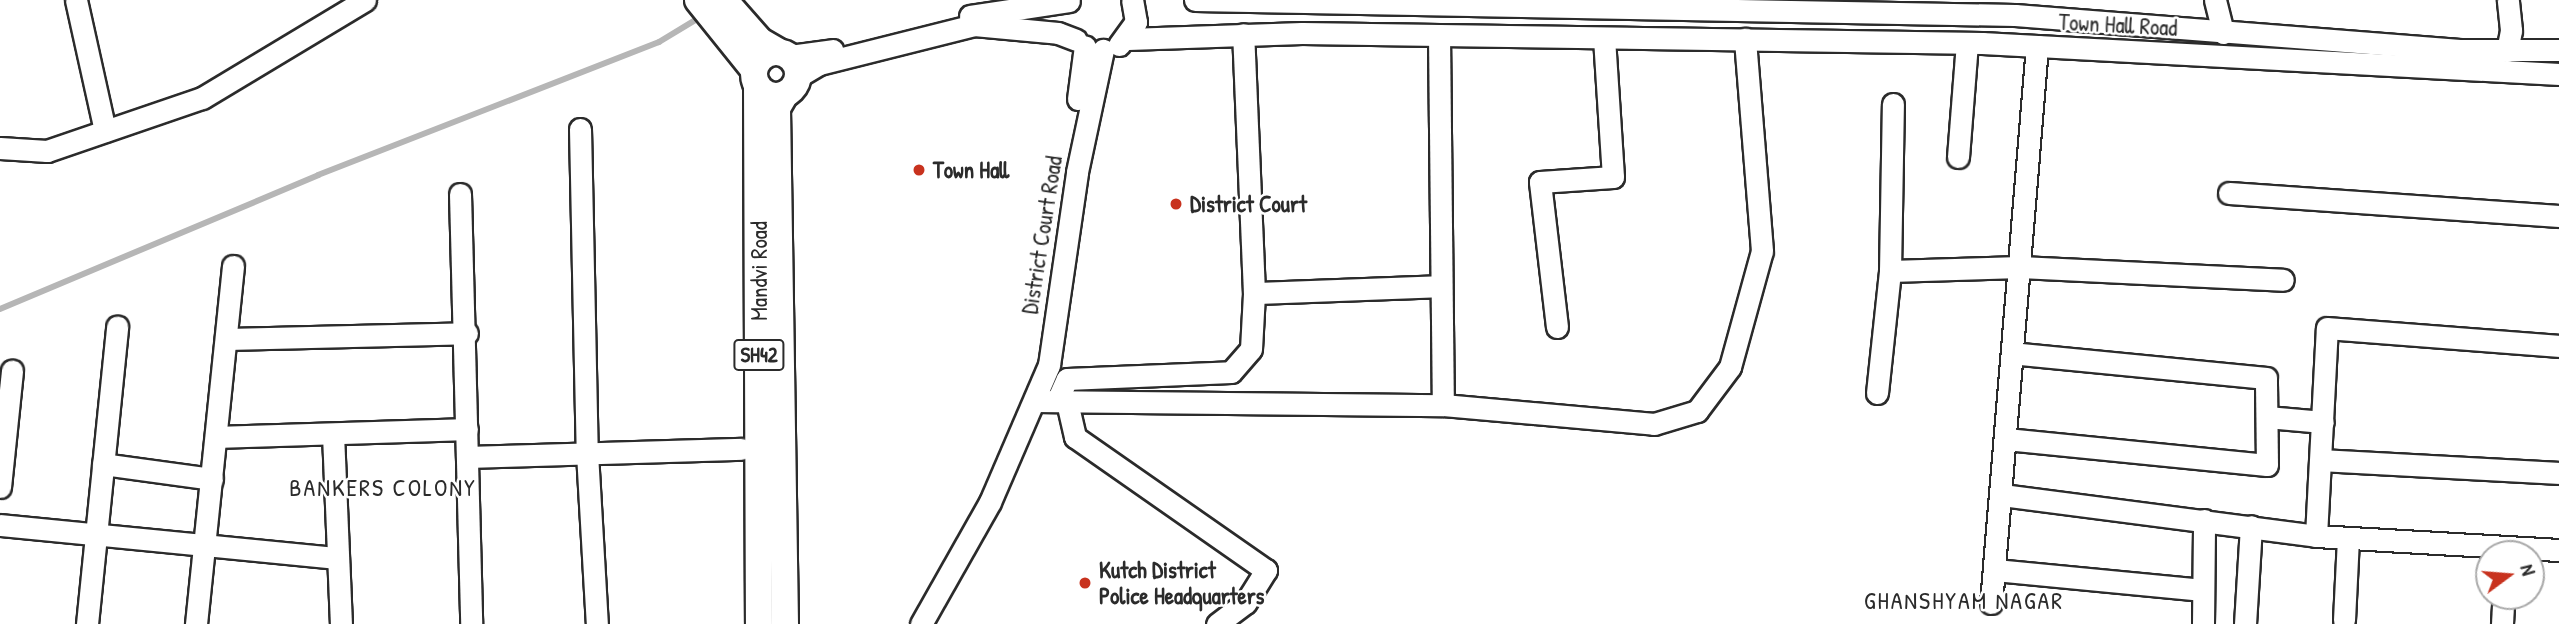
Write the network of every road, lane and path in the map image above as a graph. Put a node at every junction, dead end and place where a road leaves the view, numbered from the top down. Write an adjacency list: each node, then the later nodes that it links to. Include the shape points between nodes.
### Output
1 (76, 0): 27 (street)
2 (365, 0): 27 (street, via 202,98)
3 (698, 0): 23 (main road)
4 (724, 0): 23 (main road)
5 (1132, 0): 16 (street, via 1136,22)
6 (1195, 0): 10 (street)
7 (2215, 0): 12 (street)
8 (2508, 0): 22 (street, via 2511,30)
9 (1070, 1): 11 (street); 19 (street, via 1067,21)
10 (1411, 2): 12 (street, via 2015,15)
11 (994, 7): 23 (street)
12 (2223, 33): 22 (street)
13 (1243, 34): 14 (street, Town Hall Road); 16 (street, Town Hall Road); 38 (street)
14 (1439, 35): 15 (street, Town Hall Road); 37 (street)
15 (1604, 38): 17 (street, Town Hall Road); 40 (street, via 1613,177 1540,182)
16 (1128, 39): 19 (street)
17 (1745, 39): 18 (street, Town Hall Road); 49 (street, via 1762,251 1730,367 1713,395 1697,411 1654,424)
18 (1967, 43): 20 (street, Town Hall Road); 29 (street)
19 (1088, 45): 23 (street, via 1058,33 974,26 819,64); 47 (street, District Court Road, via 1077,172 1049,365); 52 (street, District Court Road)
20 (2037, 46): 24 (street, Town Hall Road); 34 (street)
21 (2559, 50): 22 (street)
22 (2507, 51)
23 (771, 66): 84 (main road, Mandvi Road / SH42); 85 (main road, Mandvi Road / SH42, via 777,108)
24 (2553, 78)
25 (1893, 104): 35 (street)
26 (580, 129): 58 (street)
27 (106, 131): 28 (street, via 47,151)
28 (0, 148)
29 (1958, 157)
30 (2229, 193): 32 (street)
31 (460, 194): 41 (street)
32 (2559, 216)
33 (233, 266): 42 (street)
34 (2020, 267): 35 (street); 36 (street); 44 (street)
35 (1890, 271): 46 (street)
36 (2283, 280)
37 (1441, 286): 38 (street); 49 (street)
38 (1254, 293): 48 (street, via 1251,349 1231,372 1067,379)
39 (117, 327): 61 (street)
40 (1557, 327)
41 (467, 333): 42 (street); 53 (street)
42 (227, 339): 55 (street)
43 (2559, 346): 51 (street, via 2327,328)
44 (2013, 353): 50 (street, via 2266,377); 56 (street)
45 (12, 371): 64 (street)
46 (1877, 393)
47 (1035, 401): 48 (street); 52 (street, District Court Road)
48 (1062, 401): 49 (street); 87 (street, via 1075,438 1266,570 1245,603)
49 (1443, 405)
50 (2267, 417): 51 (street); 56 (street, via 2267,465)
51 (2322, 422): 60 (street)
52 (1025, 426): 86 (street, District Court Road, via 990,502)
53 (467, 429): 54 (street); 59 (street)
54 (333, 434): 55 (street); 74 (street)
55 (217, 437): 63 (street)
56 (2006, 439): 65 (street)
57 (741, 449): 58 (street)
58 (587, 453): 59 (street); 83 (street)
59 (469, 457): 82 (street)
60 (2320, 460): 62 (street); 70 (street)
61 (103, 464): 63 (street); 69 (street)
62 (2559, 473)
63 (212, 479): 72 (street)
64 (0, 487)
65 (2002, 495): 66 (street); 75 (street)
66 (2204, 520): 68 (street); 76 (street)
67 (0, 525): 69 (street)
68 (2251, 526): 70 (street); 89 (street)
69 (97, 535): 72 (street); 79 (street)
70 (2316, 536): 71 (street)
71 (2348, 537): 73 (street); 78 (street)
72 (205, 543): 74 (street, via 257,553); 80 (street)
73 (2559, 550)
74 (337, 558): 81 (street)
75 (1995, 570): 76 (street); 77 (street)
76 (2203, 590): 88 (street)
77 (1991, 603)
78 (2344, 620)
79 (88, 624)
80 (196, 624)
81 (341, 624)
82 (471, 624)
83 (597, 624)
84 (759, 624)
85 (785, 624)
86 (921, 624)
87 (1217, 624)
88 (2203, 624)
89 (2245, 624)

